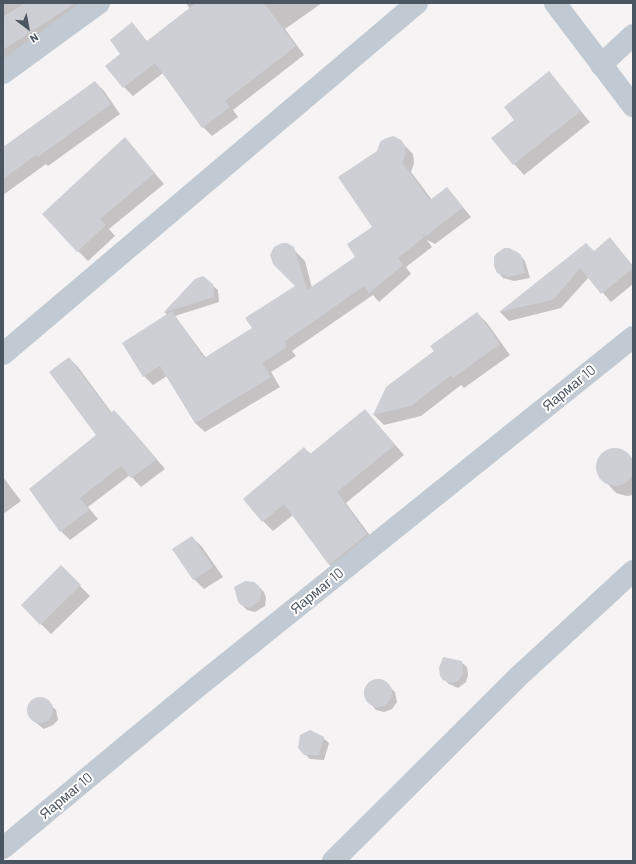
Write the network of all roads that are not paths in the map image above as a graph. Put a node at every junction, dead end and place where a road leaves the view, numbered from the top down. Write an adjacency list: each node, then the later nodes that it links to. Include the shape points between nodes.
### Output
1 (99, 3): 6 (street)
2 (417, 3): 9 (street)
3 (554, 3): 5 (street)
4 (633, 35): 5 (street)
5 (601, 64): 7 (street)
6 (3, 73)
7 (633, 106)
8 (633, 337): 11 (street, Яармаг 10, via 196,688)
9 (3, 354)
10 (633, 571): 12 (street, via 515,681)
11 (3, 848)
12 (333, 861)

